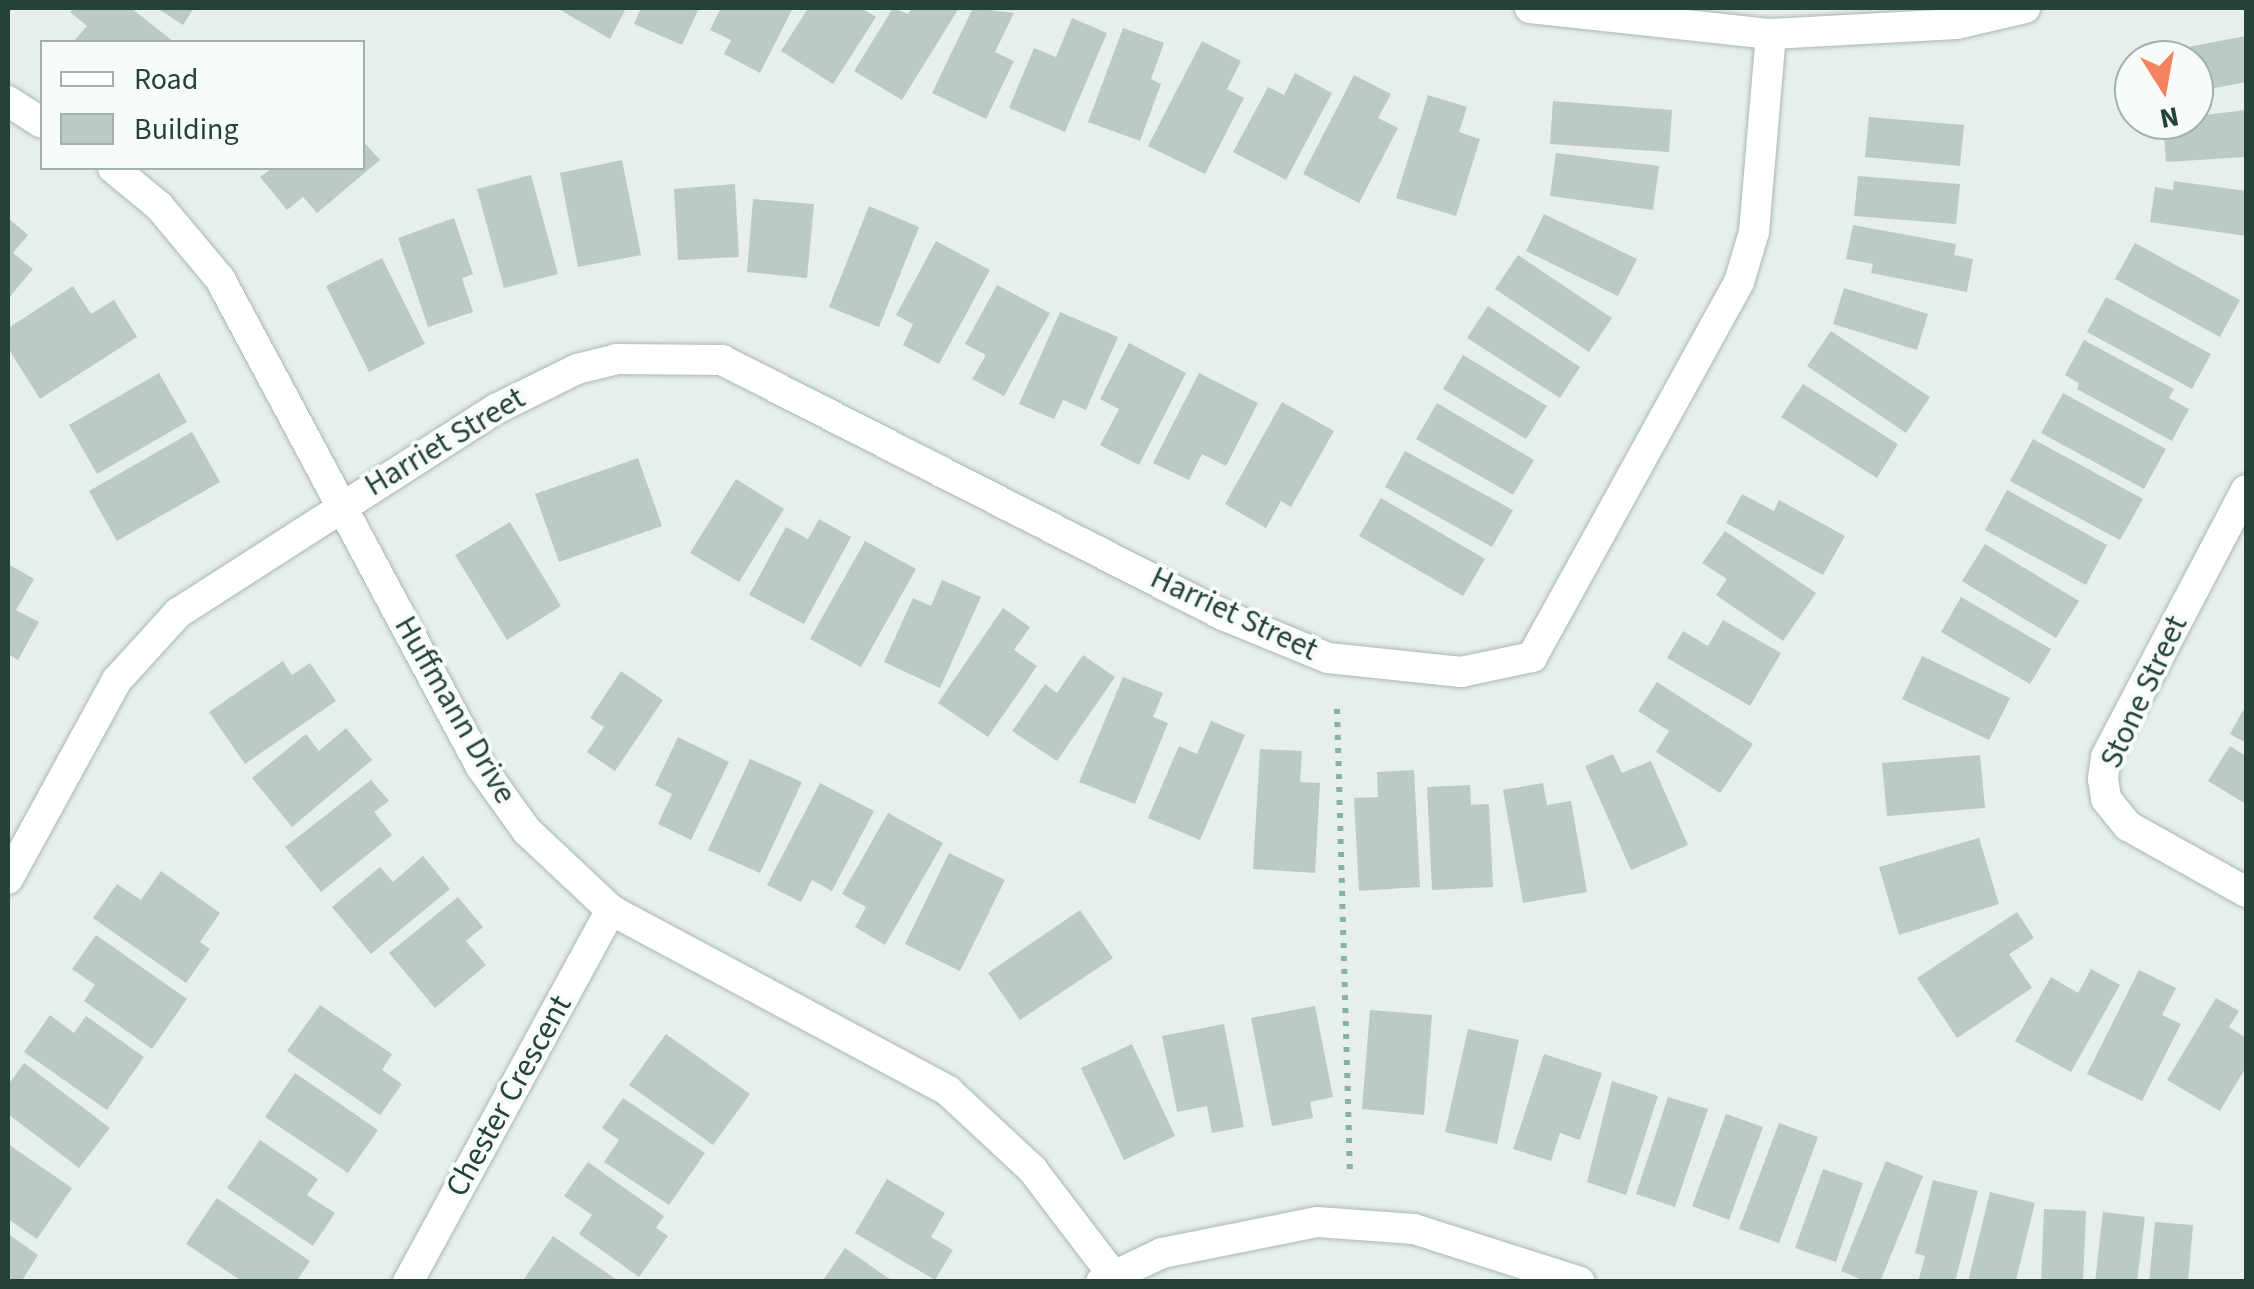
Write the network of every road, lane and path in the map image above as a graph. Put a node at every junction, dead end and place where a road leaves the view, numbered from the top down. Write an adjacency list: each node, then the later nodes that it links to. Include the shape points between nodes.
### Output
1 (1530, 8): 3 (street)
2 (2024, 8): 3 (street, via 1956,24)
3 (1771, 34): 8 (street, Harriet Street, via 1754,232 1739,282 1532,657 1461,672 1328,658 1223,615 722,360 670,354 576,369 496,409)
4 (8, 101): 5 (street)
5 (40, 122)
6 (115, 170): 8 (street, Huffmann Drive, via 159,206 220,279)
7 (2246, 490): 11 (street, Stone Street, via 2106,757 2103,778 2106,798 2128,826)
8 (342, 504): 10 (street, via 178,613 136,654); 12 (street, Huffmann Drive, via 494,787 550,855)
9 (1338, 709): 13 (path)
10 (8, 879)
11 (2246, 892)
12 (611, 910): 14 (street, Huffmann Drive, via 948,1091 1032,1169); 15 (street, Chester Crescent)
13 (1350, 1172)
14 (1106, 1278): 16 (street, via 1221,1238 1317,1222 1414,1229)
15 (408, 1282)
16 (1580, 1282)

